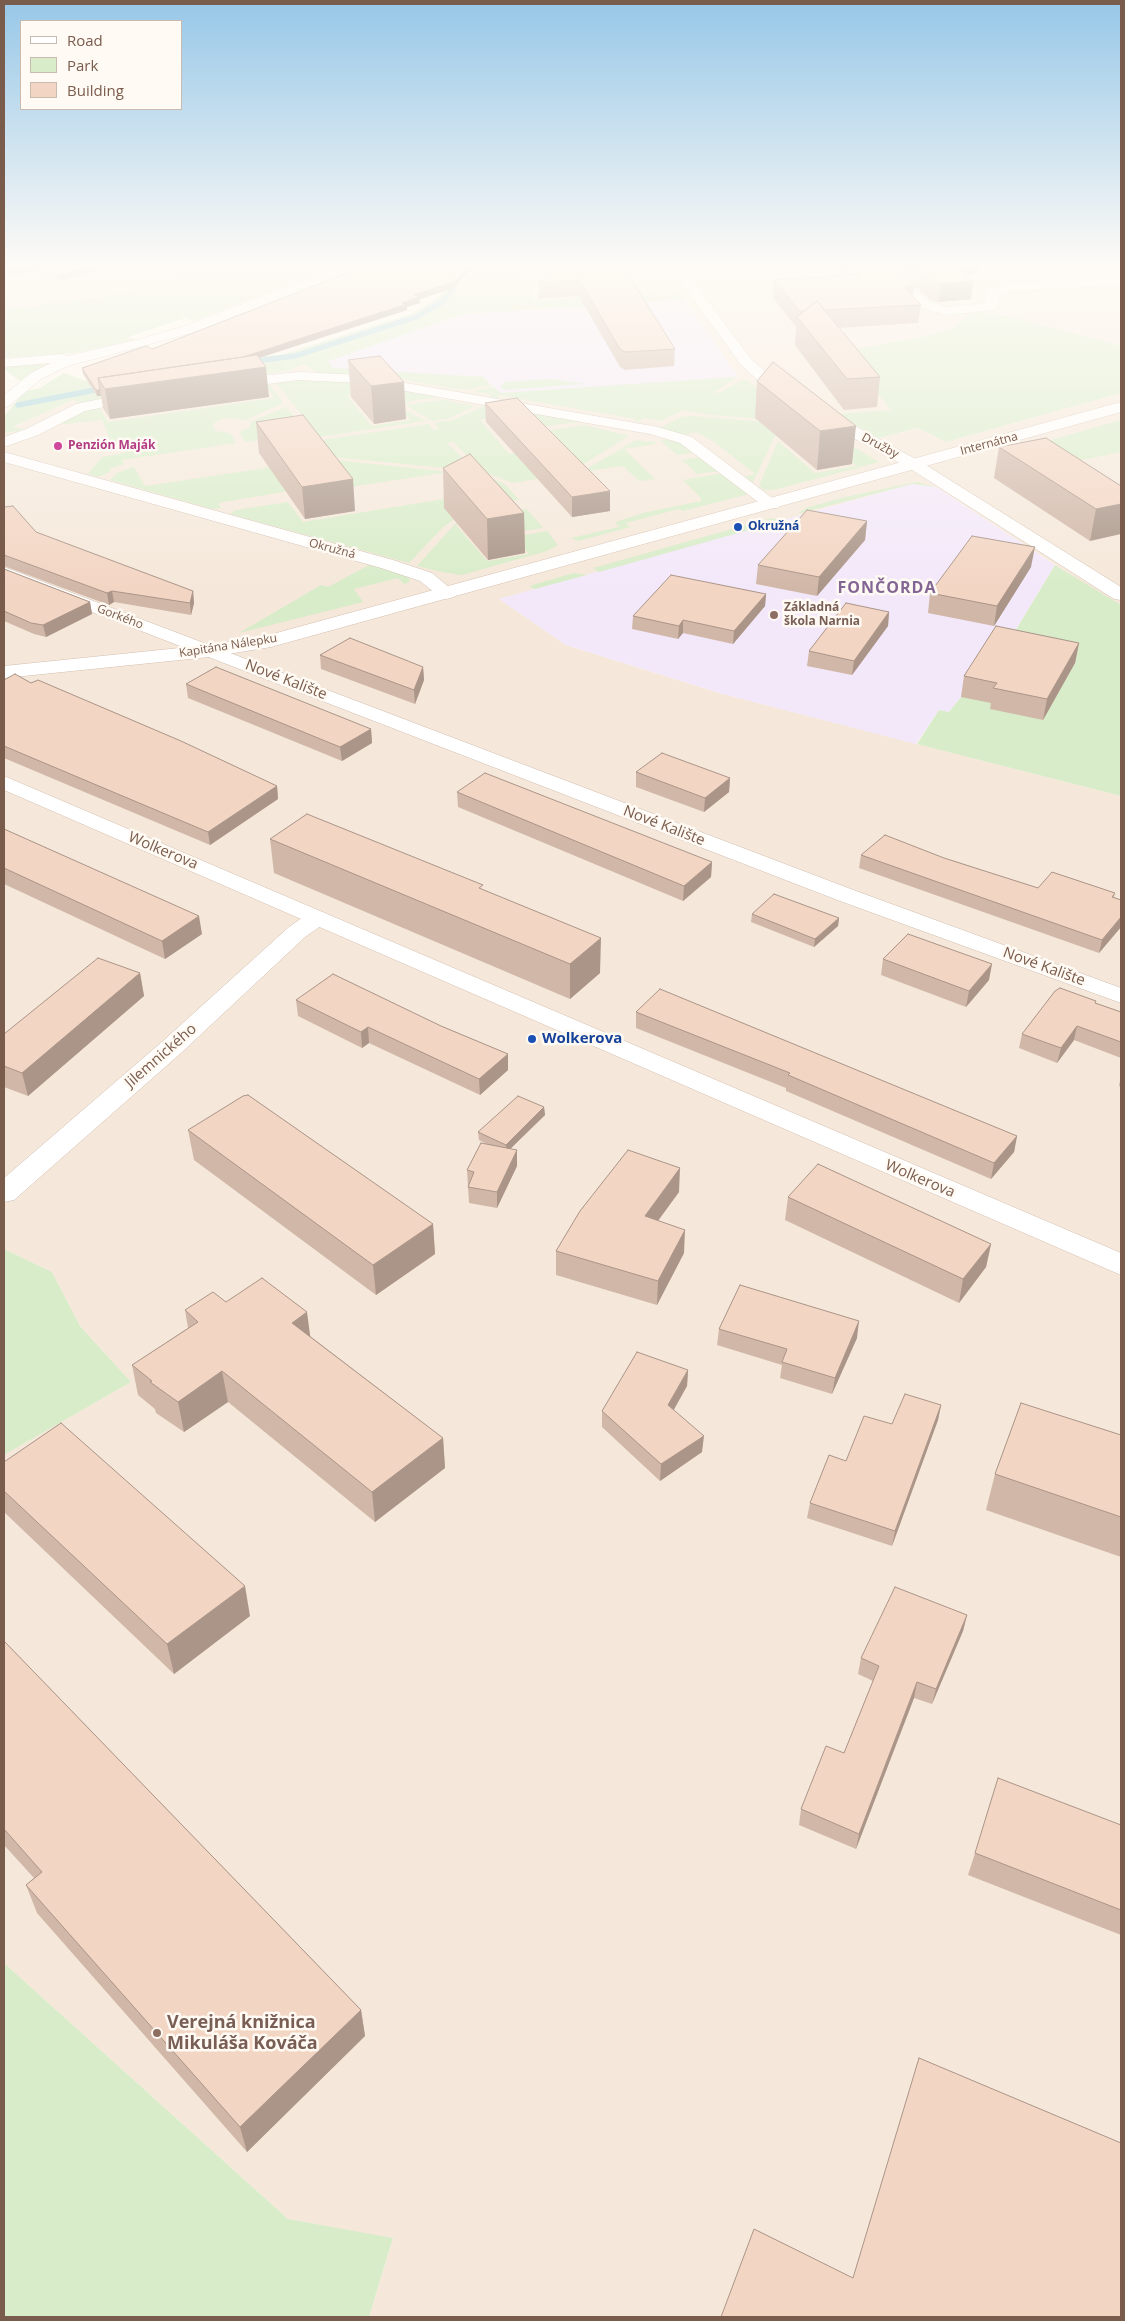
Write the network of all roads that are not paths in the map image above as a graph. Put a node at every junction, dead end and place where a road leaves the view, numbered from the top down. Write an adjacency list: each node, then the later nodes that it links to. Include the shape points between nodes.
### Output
1 (23, 373): 4 (street)
2 (29, 373): 4 (street)
3 (757, 373): 11 (street, Družby, via 796,401)
4 (7, 378): 7 (street)
5 (213, 386): 12 (street, via 300,376 360,379 652,430 686,440)
6 (152, 394): 9 (street, via 92,404)
7 (4, 403)
8 (1121, 408): 11 (street, Internátna)
9 (4, 442)
10 (4, 457): 14 (street, Okružná, via 387,564 426,577)
11 (915, 465): 12 (street); 15 (street, Družby)
12 (772, 504): 14 (street)
13 (4, 572): 16 (street, Gorkého)
14 (447, 593): 16 (street, Kapitána Nálepku, via 272,641)
15 (1121, 595)
16 (209, 651): 17 (street, Kapitána Nálepku); 20 (street, Nové Kalište, via 839,892)
17 (4, 672)
18 (4, 782): 19 (street, Wolkerova)
19 (317, 918): 21 (street, Jilemnického, via 297,932 172,1047); 22 (street, Wolkerova)
20 (1121, 996)
21 (4, 1192)
22 (1121, 1265)

